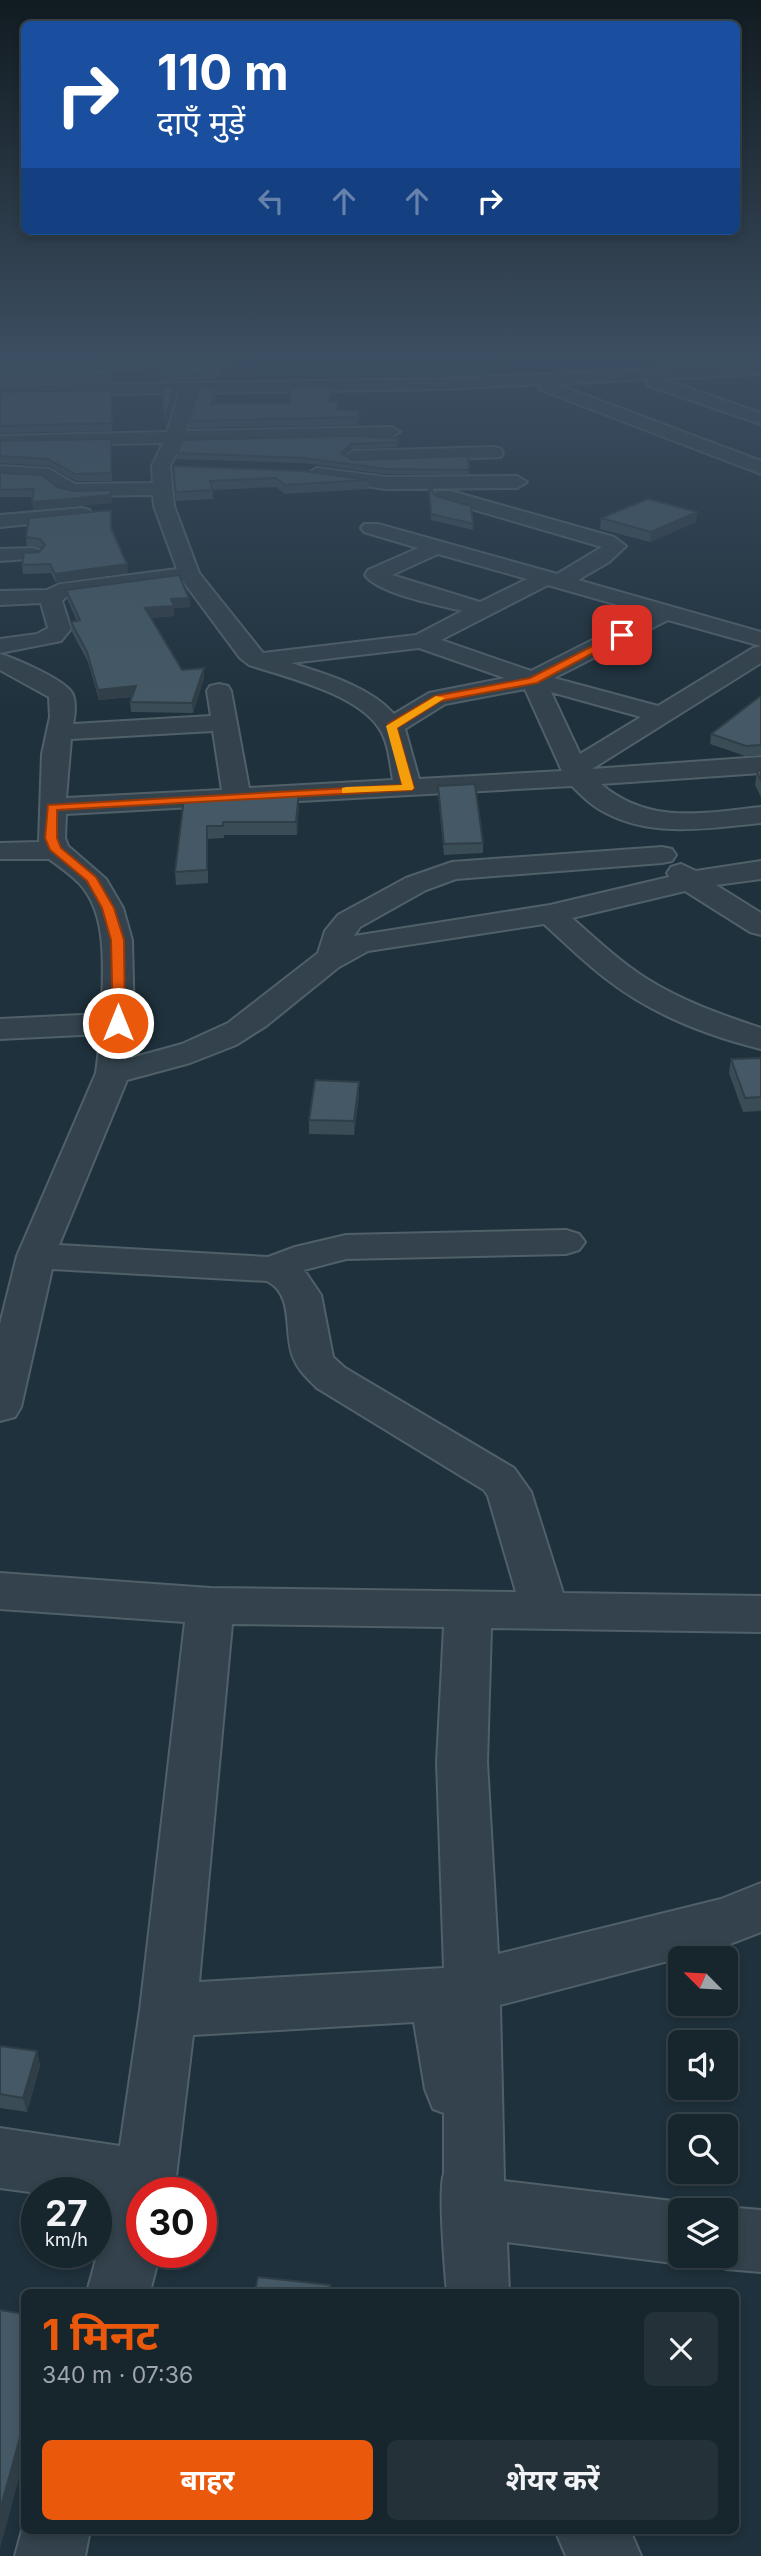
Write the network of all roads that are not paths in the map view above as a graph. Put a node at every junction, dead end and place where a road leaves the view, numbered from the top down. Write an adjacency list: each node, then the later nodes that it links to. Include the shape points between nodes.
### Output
1 (46, 474): 7 (street, via 75,490)
2 (167, 474): 7 (street)
3 (179, 474): 7 (street)
4 (351, 474): 6 (street, via 374,483)
5 (517, 482): 6 (street)
6 (401, 483): 16 (street, via 615,546)
7 (163, 487): 8 (street); 15 (street)
8 (127, 510)
9 (101, 512): 10 (street)
10 (0, 521)
11 (371, 528): 12 (street)
12 (436, 547): 16 (street); 19 (street, via 376,575 392,584)
13 (33, 554): 14 (street)
14 (0, 555)
15 (189, 573): 17 (street, via 76,588); 25 (street, via 247,653)
16 (553, 580): 19 (street); 20 (street)
17 (52, 596): 18 (street); 23 (street, via 60,629 53,636)
18 (0, 598)
19 (482, 610): 22 (street)
20 (666, 612): 21 (street); 27 (street)
21 (761, 639)
22 (421, 641): 25 (street); 27 (street)
23 (0, 646)
24 (761, 653): 29 (street)
25 (257, 660): 31 (street, via 340,690)
26 (6, 670): 32 (street, via 61,695)
27 (533, 680): 29 (street); 31 (street, via 438,698); 34 (street)
28 (219, 691): 30 (street)
29 (661, 715): 34 (street)
30 (224, 723): 32 (street); 36 (street)
31 (391, 726): 35 (street)
32 (59, 732): 37 (street)
33 (761, 765): 34 (street)
34 (577, 773): 35 (street); 38 (street)
35 (408, 788): 36 (street)
36 (237, 797): 37 (street)
37 (52, 807): 40 (street, via 51,838)
38 (617, 808): 39 (street, via 669,820); 42 (street)
39 (761, 816)
40 (56, 850): 41 (street); 48 (street, via 92,879 108,908 117,940)
41 (0, 851)
42 (662, 855): 44 (street); 47 (street, via 452,871 349,921 340,931)
43 (761, 870): 44 (street)
44 (690, 881): 45 (street); 46 (street)
45 (550, 914): 47 (street, via 361,943); 50 (street, via 641,987 673,1005)
46 (760, 924)
47 (332, 957): 51 (street, via 237,1031 201,1049)
48 (118, 1023): 49 (street); 51 (street)
49 (0, 1029)
50 (761, 1039)
51 (113, 1073): 53 (street)
52 (566, 1242): 54 (street, via 346,1247)
53 (36, 1256): 54 (street); 55 (street)
54 (271, 1269): 59 (street, via 288,1275 300,1287 311,1352 318,1367 499,1479 509,1492)
55 (0, 1407)
56 (0, 1591): 57 (street)
57 (210, 1606): 58 (street); 63 (street)
58 (468, 1611): 59 (street); 62 (street)
59 (545, 1611): 60 (street)
60 (761, 1614)
61 (761, 1907): 62 (street, via 725,1922)
62 (455, 1991): 63 (street); 67 (street)
63 (168, 2010): 65 (street)
64 (0, 2158): 66 (street)
65 (146, 2177)
66 (126, 2187)
67 (474, 2208): 68 (street); 73 (street)
68 (668, 2232)
69 (738, 2239): 70 (street)
70 (761, 2241)
71 (126, 2261): 72 (street)
72 (119, 2289)
73 (478, 2289)
74 (55, 2534): 75 (street)
75 (50, 2556)

